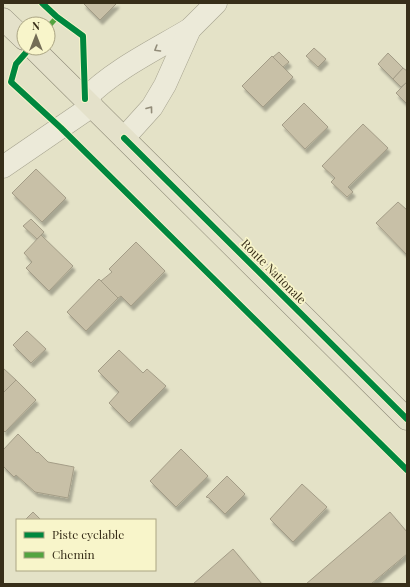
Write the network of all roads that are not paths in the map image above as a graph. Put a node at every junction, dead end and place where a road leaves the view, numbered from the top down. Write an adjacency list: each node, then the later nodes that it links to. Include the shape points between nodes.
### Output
1 (216, 3): 3 (street)
2 (3, 19): 4 (main road)
3 (190, 29): 6 (street, one-way to 6, via 117,73 93,91); 7 (street, one-way to 3, via 152,107 165,85)
4 (16, 31)
5 (41, 56): 6 (main road, Route Nationale)
6 (88, 103): 7 (main road, Route Nationale); 8 (street)
7 (124, 138): 9 (main road, Route Nationale)
8 (3, 167)
9 (407, 420)

